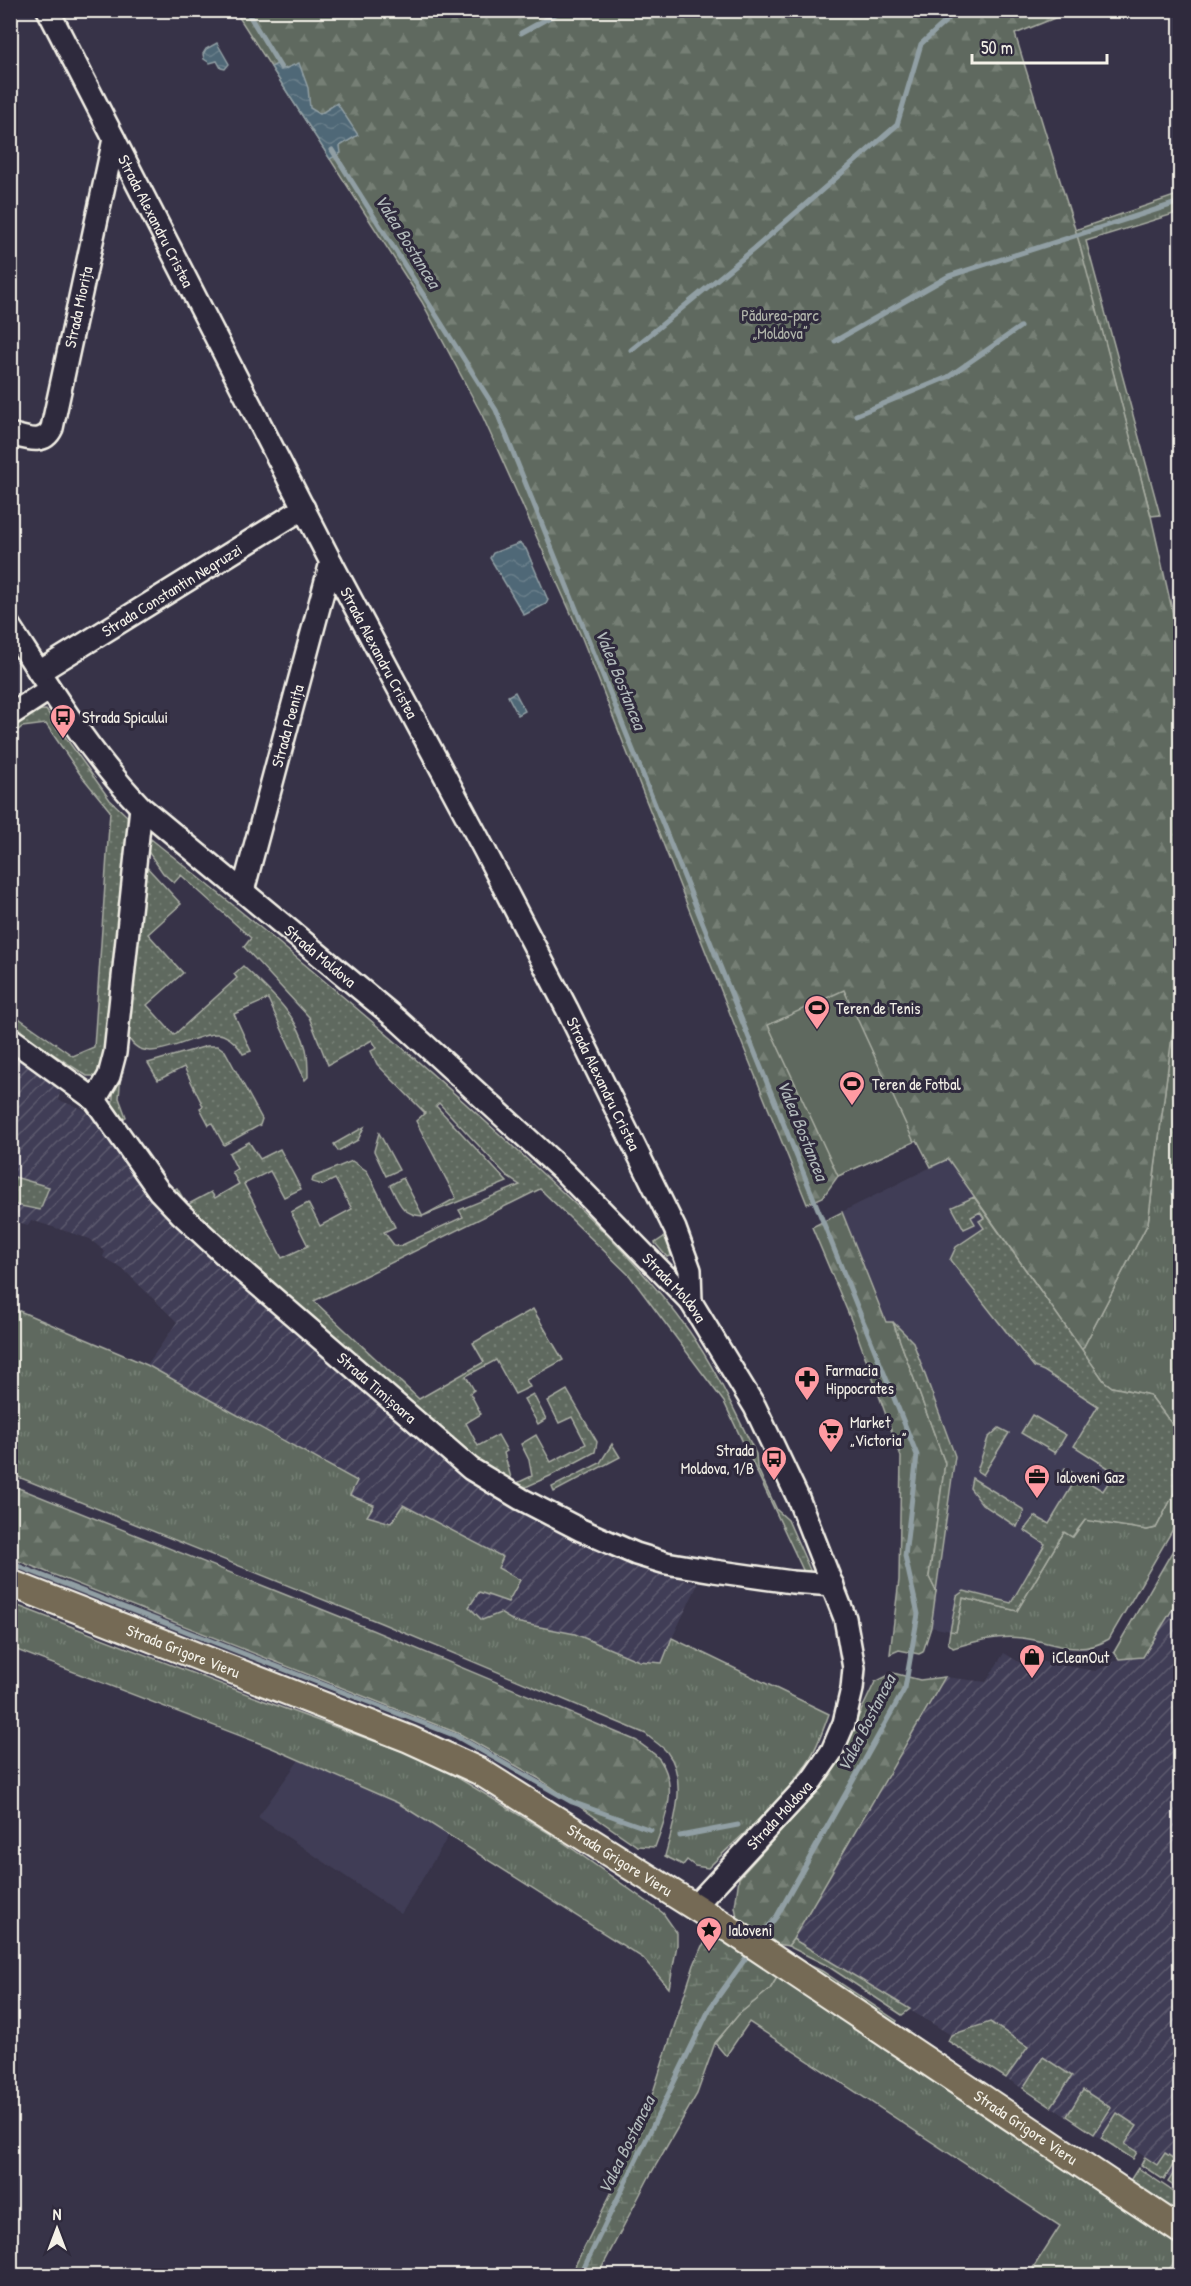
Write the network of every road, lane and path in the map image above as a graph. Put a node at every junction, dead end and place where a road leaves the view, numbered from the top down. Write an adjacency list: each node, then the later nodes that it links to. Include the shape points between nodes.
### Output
1 (48, 10): 2 (street, Strada Alexandru Cristea)
2 (114, 139): 3 (street, Strada Miorița, via 52,428 49,435 38,440); 4 (street, Strada Alexandru Cristea)
3 (10, 434)
4 (304, 508): 5 (street, Strada Alexandru Cristea); 7 (street, Strada Constantin Negruzzi)
5 (331, 562): 10 (street, Strada Poenița); 13 (street, Strada Alexandru Cristea, via 567,1009 670,1220 690,1270)
6 (10, 627): 7 (street, Strada Moldova)
7 (45, 680): 8 (street); 9 (street, Strada Moldova, via 94,754)
8 (10, 715)
9 (141, 807): 10 (street, Strada Moldova); 12 (street, via 115,1053 109,1076)
10 (243, 891): 13 (street, Strada Moldova, via 417,1037 564,1172)
11 (10, 1038): 12 (street, Strada Timișoara)
12 (95, 1100): 15 (street, Strada Timișoara, via 159,1191 181,1214 471,1469 531,1504 636,1554 714,1571)
13 (691, 1302): 15 (street, Strada Moldova, via 755,1407)
14 (10, 1583): 16 (main road, Strada Grigore Vieru, via 450,1756 511,1790)
15 (833, 1585): 16 (street, Strada Moldova, via 845,1618 854,1668 844,1723 832,1751 813,1779)
16 (694, 1907): 17 (main road, Strada Grigore Vieru)
17 (1180, 2230)

